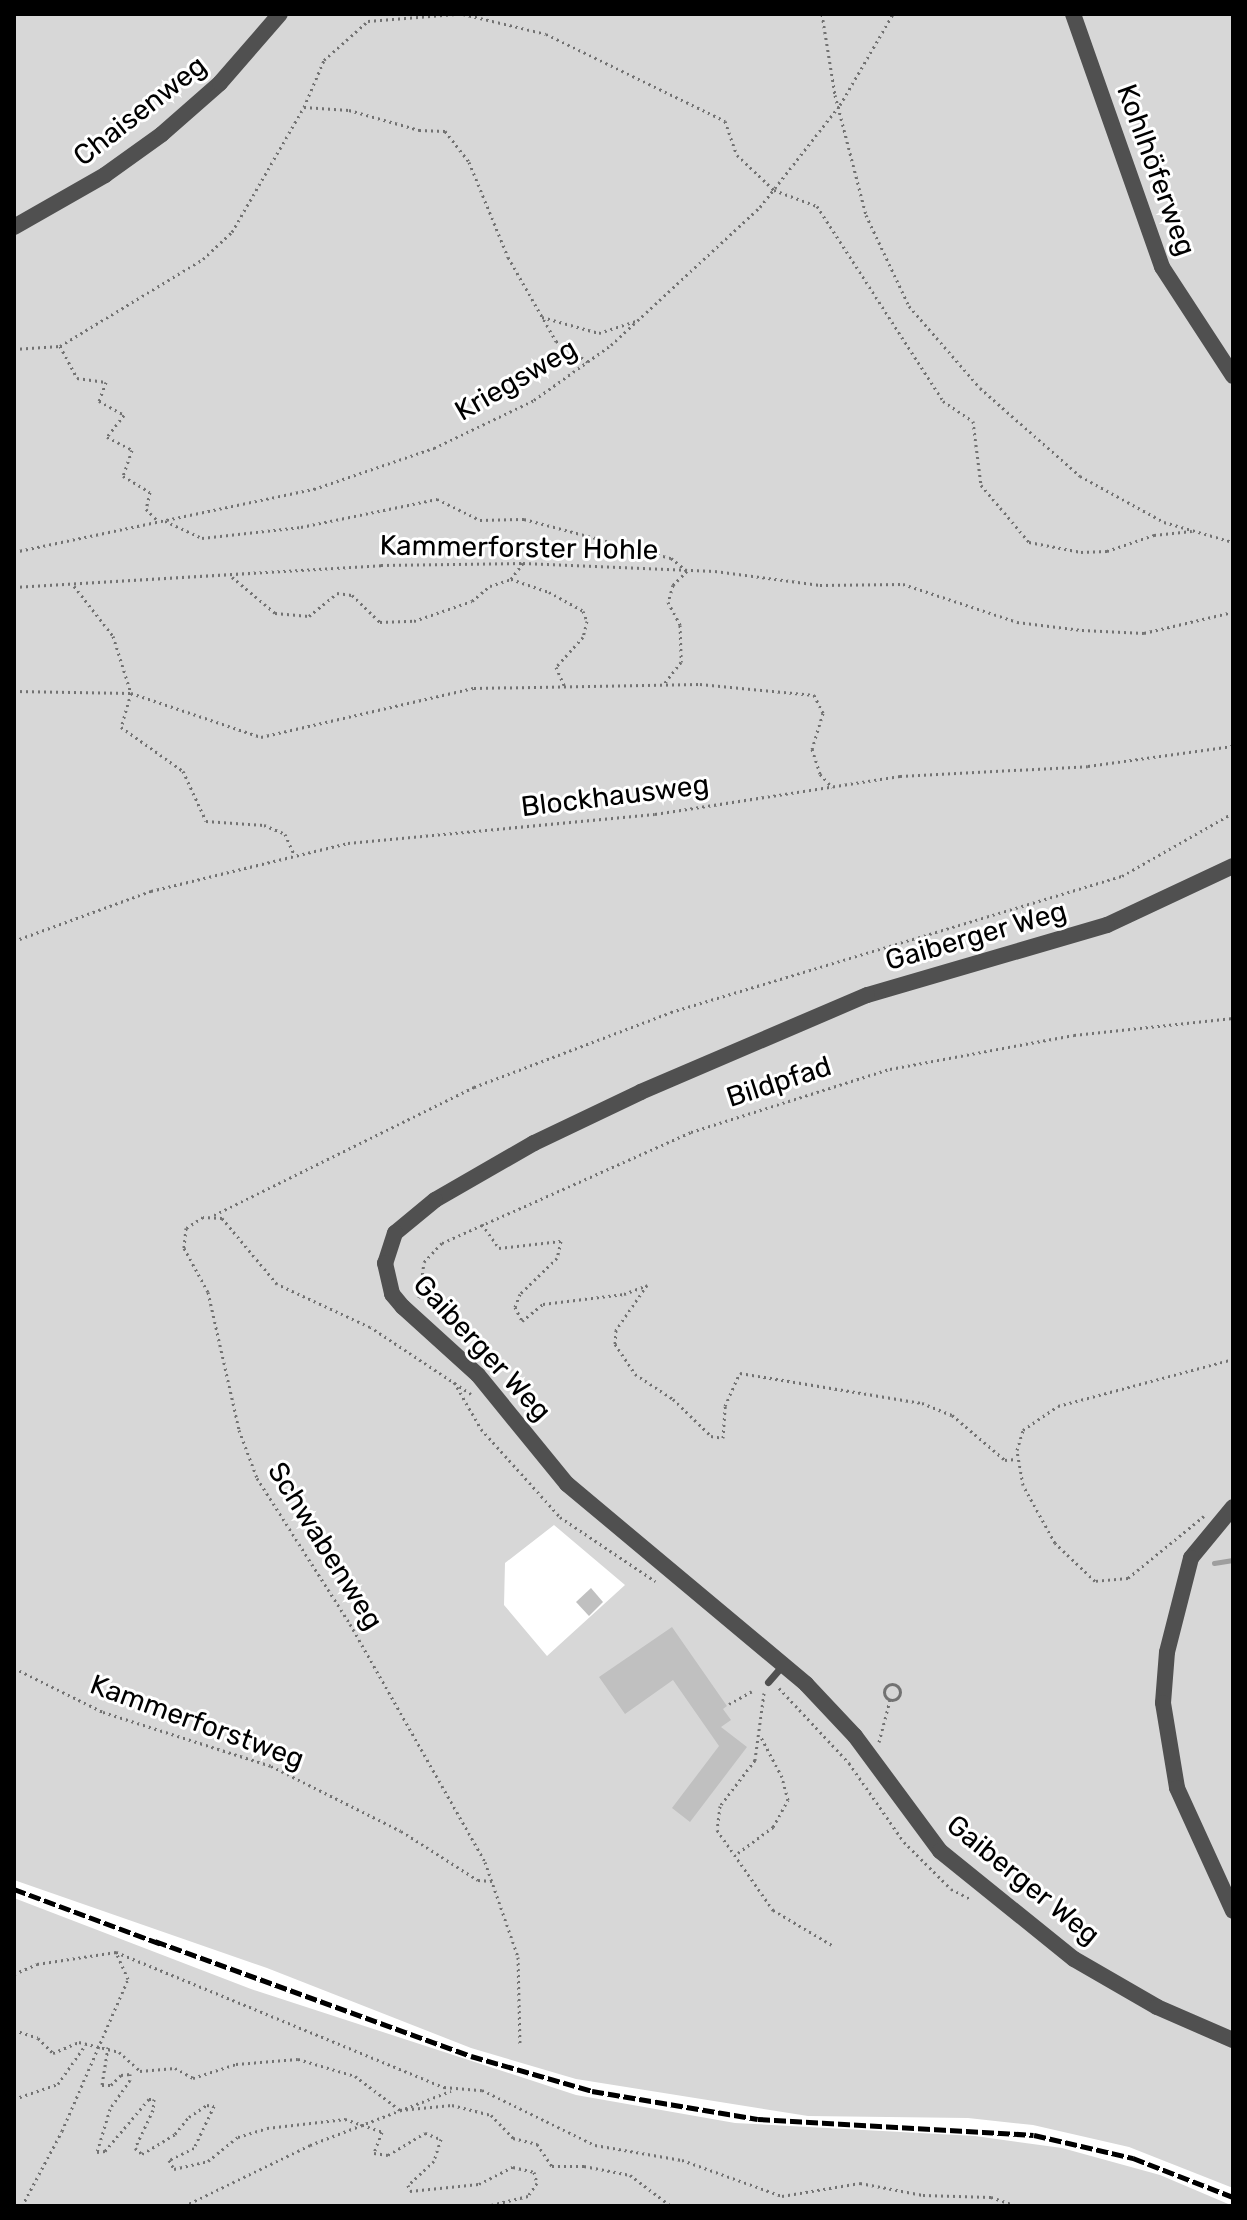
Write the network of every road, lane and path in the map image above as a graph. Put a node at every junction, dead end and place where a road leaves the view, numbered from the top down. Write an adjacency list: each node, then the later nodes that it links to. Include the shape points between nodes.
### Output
1 (280, 14): 10 (street, Chaisenweg, via 232,71 177,122 105,175)
2 (456, 14): 8 (path, via 368,21 324,60)
3 (463, 14): 9 (path, via 546,34 725,121 737,155)
4 (822, 14): 7 (path)
5 (893, 14): 7 (path, Kriegsweg)
6 (1073, 14): 16 (street, Kohlhöferweg, via 1151,243)
7 (840, 105): 9 (path, Kriegsweg); 19 (path, via 853,170 880,250 901,295 954,361 1080,476 1137,509)
8 (304, 107): 11 (path, via 349,110 419,130 445,131 469,162 508,257); 13 (path, via 232,232 203,259)
9 (774, 190): 12 (path, Kriegsweg); 19 (path, via 817,206 943,401 973,421 981,485 1029,542 1107,551 1154,535)
10 (14, 227)
11 (542, 317): 12 (path, via 599,333); 15 (path, via 556,341)
12 (637, 321): 15 (path, Kriegsweg)
13 (60, 346): 14 (path); 18 (path, via 77,378 106,382 99,401 124,415 107,437 132,450 123,476 150,492 146,509 159,518)
14 (14, 349)
15 (589, 362): 17 (path, Kriegsweg, via 534,400 434,448 314,489)
16 (1233, 376)
17 (165, 521): 18 (path, Kriegsweg); 23 (path, via 202,538 301,527 437,499 480,520 524,519 565,528 671,558)
18 (157, 522): 21 (path, Kriegsweg)
19 (1192, 531): 20 (path)
20 (1233, 542)
21 (14, 552)
22 (523, 563): 23 (path, Kammerforster Hohle); 24 (path, Kammerforster Hohle); 25 (path)
23 (687, 571): 28 (path, Kammerforster Hohle, via 790,583 903,584 1017,622 1144,633); 29 (path, via 673,585 668,602 680,625 681,662)
24 (232, 576): 25 (path, via 275,613 309,616 337,593 352,595 380,622 414,621 472,601 490,586); 26 (path, Kammerforster Hohle)
25 (511, 579): 30 (path, via 583,611 583,637 556,667)
26 (74, 586): 27 (path, Kammerforster Hohle); 32 (path, via 113,636)
27 (14, 587)
28 (1233, 612)
29 (663, 685): 30 (path); 34 (path, via 814,695 823,713 812,749 820,774)
30 (565, 687): 32 (path, via 474,688 261,737)
31 (14, 691): 32 (path)
32 (131, 693): 36 (path, via 121,727 183,771 206,821 264,825 285,834)
33 (1233, 746): 34 (path, Blockhausweg, via 1101,765 946,771)
34 (832, 787): 36 (path, Blockhausweg, via 655,814 348,843)
35 (1233, 813): 40 (path, via 1122,876 671,1012 474,1087)
36 (295, 855): 38 (path, Blockhausweg, via 151,891)
37 (1233, 866): 42 (street, Gaiberger Weg, via 1107,925 946,968 793,1024 564,1128 477,1174 409,1219 388,1248 392,1294)
38 (14, 941)
39 (1233, 1018): 41 (path, Bildpfad, via 1074,1035 858,1077 691,1132)
40 (213, 1216): 45 (path, via 233,1229 277,1284 370,1327 453,1380 481,1429); 56 (path, Schwabenweg, via 193,1220 183,1239 212,1305 246,1454 276,1513 350,1624 466,1820)
41 (482, 1224): 42 (path, Bildpfad, via 432,1252 421,1274); 44 (path, via 499,1248 561,1241 557,1258 520,1294 515,1307 522,1321 543,1304 624,1294 647,1285 616,1330 615,1344 635,1374 673,1399 711,1436 723,1438 725,1406 740,1373 922,1403 952,1415 1005,1460)
42 (415, 1318): 47 (street, Gaiberger Weg, via 478,1375 587,1505)
43 (1233, 1359): 44 (path, via 1045,1412 1023,1430)
44 (1016, 1459): 46 (path, via 1023,1485 1055,1543 1095,1581 1128,1578 1196,1520)
45 (554, 1506)
46 (1228, 1511): 57 (street, via 1191,1558 1165,1665 1163,1713 1177,1788)
47 (785, 1664): 49 (lane); 54 (street, Gaiberger Weg)
48 (14, 1668): 56 (path, Kammerforstweg, via 103,1712 271,1766 401,1831 478,1880)
49 (768, 1682): 53 (path)
50 (752, 1691): 52 (path)
51 (890, 1700): 51 (path, via 885,1688 896,1684 900,1696); 54 (path, via 879,1741)
52 (729, 1704)
53 (761, 1737): 55 (path, via 752,1766 717,1815 720,1836); 55 (path, via 788,1800 773,1827)
54 (867, 1752): 62 (street, Gaiberger Weg, via 940,1851 1027,1924 1115,1985)
55 (737, 1854): 58 (path, via 773,1910)
56 (492, 1881): 64 (path, Schwabenweg, via 518,1957)
57 (1233, 1911)
58 (832, 1945)
59 (116, 1952): 60 (path, via 37,1964); 65 (path, via 128,1979); 67 (path)
60 (14, 1974)
61 (14, 2030): 63 (path, via 38,2038 53,2053)
62 (1233, 2040)
63 (86, 2043): 65 (path); 68 (path, via 58,2084)
64 (520, 2044)
65 (98, 2046): 66 (path); 71 (path, via 49,2160)
66 (108, 2047): 69 (path, via 140,2071 171,2068 193,2078 236,2064 298,2059 355,2076); 70 (path, via 102,2085 111,2085 121,2075 130,2074 130,2080 110,2109 97,2152 105,2151 149,2099 154,2099 153,2110 135,2148 142,2154 175,2134 189,2117 214,2106 194,2148 169,2160 174,2169 208,2161 238,2137 267,2128 345,2119)
67 (455, 2089): 69 (path); 75 (path, via 482,2090 595,2145 682,2160 782,2196 860,2183 923,2195 991,2197)
68 (14, 2099)
69 (400, 2110): 70 (path); 74 (path, via 470,2108 491,2115 521,2142 537,2144 552,2166 630,2175)
70 (362, 2124): 72 (path); 73 (path, via 382,2132 374,2153 388,2155 425,2133 441,2139 434,2161 408,2185 410,2191 479,2184 513,2167 534,2172 537,2183 528,2196)
71 (22, 2206)
72 (184, 2206)
73 (487, 2206)
74 (671, 2206)
75 (1017, 2206)
76 (1091, 2206): 77 (path)
77 (1109, 2206)

